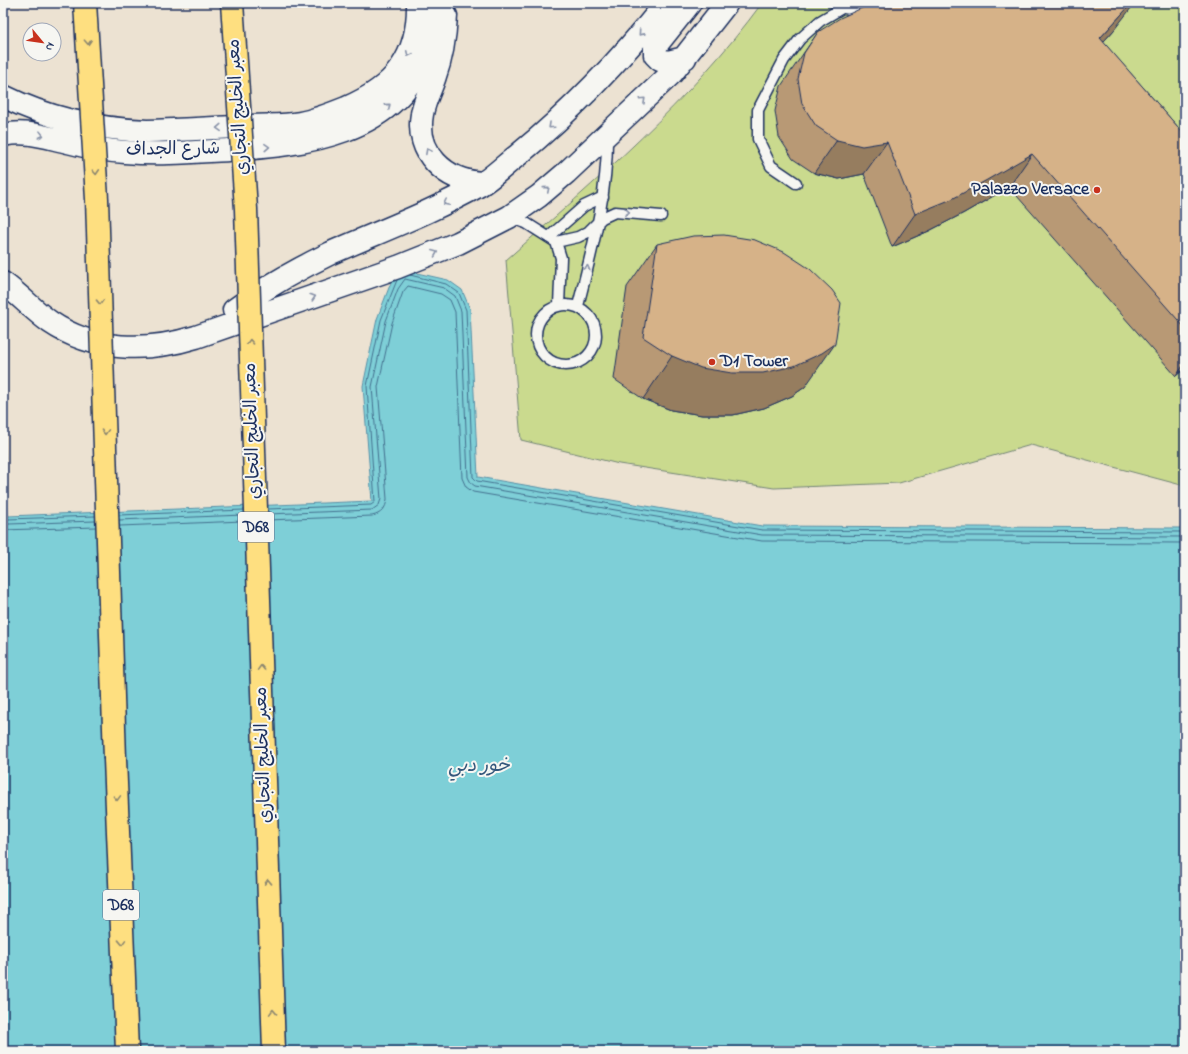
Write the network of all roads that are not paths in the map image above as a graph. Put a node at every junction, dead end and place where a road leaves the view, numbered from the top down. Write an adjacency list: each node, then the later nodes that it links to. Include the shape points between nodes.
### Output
1 (85, 3): 27 (highway, D68, one-way to 27, bridge, via 97,199)
2 (232, 3): 28 (highway, معبر الخليج التجاري / D68, one-way to 2, bridge, via 246,210)
3 (418, 3): 12 (street, شارع الجداف, one-way to 12, via 414,44 406,61 388,82 378,92 358,103 299,123 147,131 117,130 56,118)
4 (434, 3): 14 (street, شارع الجداف, one-way to 4, via 25,132 96,148 155,154 277,147 305,142 352,128 390,106 408,84 426,51)
5 (447, 3): 16 (street, one-way to 5, via 456,178 442,170 425,145 421,129 422,113 442,53)
6 (666, 3): 16 (street, one-way to 16, via 650,24 582,97 535,141)
7 (690, 3): 11 (street, via 655,47 655,55 660,60 668,62)
8 (727, 3): 11 (street)
9 (861, 3): 10 (lane, via 856,7)
10 (840, 5): 15 (lane, via 800,39 784,60 758,110 758,139 771,166)
11 (685, 58): 13 (street, one-way to 11)
12 (3, 96)
13 (607, 133): 17 (lane, via 608,164); 19 (street, one-way to 13, via 566,173)
14 (3, 135)
15 (796, 183)
16 (482, 184): 26 (street, one-way to 26, via 434,209 330,254 283,279)
17 (603, 197): 20 (lane); 21 (lane, via 584,206)
18 (661, 216): 20 (lane, one-way to 18, via 602,218 615,212)
19 (509, 217): 21 (lane, via 526,223); 26 (street, one-way to 19, via 398,268 465,240)
20 (597, 224): 21 (lane, via 578,237); 25 (lane, one-way to 20)
21 (553, 240): 24 (lane, via 561,258)
22 (3, 266): 23 (street)
23 (8, 286): 26 (street, via 51,323 73,335 97,343 122,348 147,348)
24 (559, 305): 25 (lane); 25 (lane, via 545,314 536,329 536,340 540,351 548,360 570,365 590,354 595,344 596,332 593,321)
25 (578, 306)
26 (196, 337)
27 (127, 1051)
28 (274, 1051)

